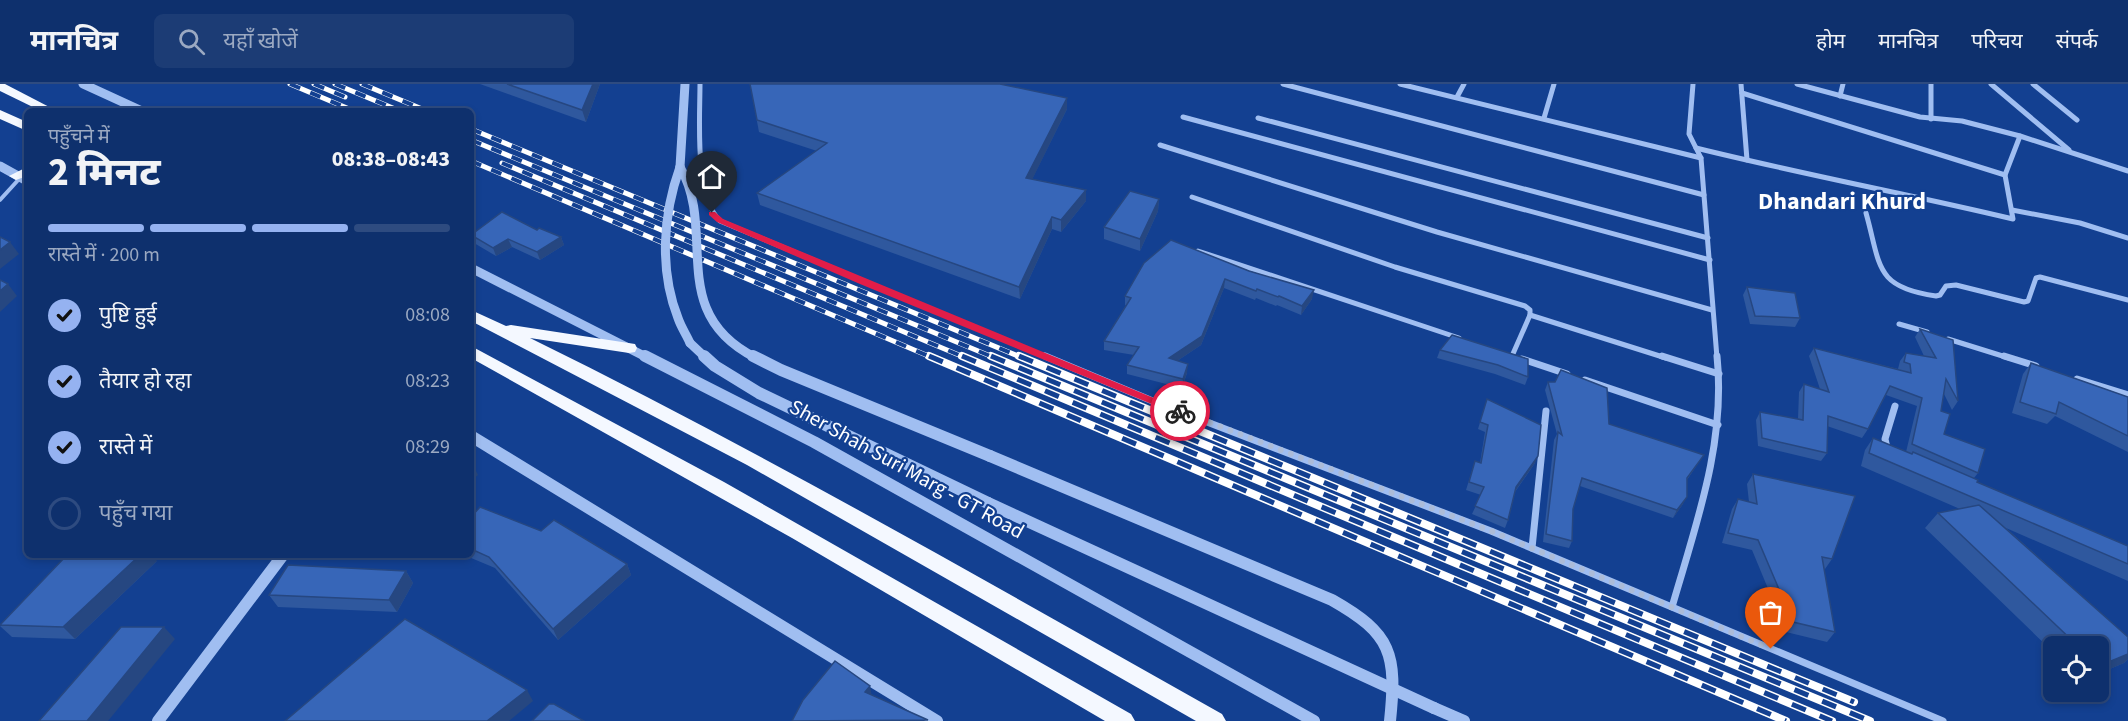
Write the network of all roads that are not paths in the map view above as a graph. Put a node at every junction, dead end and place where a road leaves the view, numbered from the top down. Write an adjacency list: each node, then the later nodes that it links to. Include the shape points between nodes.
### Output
1 (83, 84): 20 (street)
2 (685, 84): 35 (street)
3 (700, 84): 71 (street, via 700,157 709,206 720,221 1144,397)
4 (1283, 84): 39 (street)
5 (1400, 84): 18 (street)
6 (1464, 84): 18 (street)
7 (1554, 84): 24 (street)
8 (1693, 84): 30 (street, via 1689,134)
9 (1741, 84): 16 (street)
10 (1797, 84): 17 (street)
11 (1843, 84): 17 (street)
12 (1931, 84): 25 (street)
13 (1991, 84): 31 (street)
14 (2032, 84): 26 (street)
15 (0, 86): 19 (highway)
16 (1742, 93): 33 (street); 37 (street)
17 (1840, 96): 25 (street)
18 (1457, 97): 24 (street)
19 (45, 108)
20 (135, 108)
21 (0, 114): 27 (highway)
22 (1183, 117): 47 (street)
23 (1258, 118): 44 (street)
24 (1544, 118): 32 (street)
25 (1931, 119): 28 (street, via 1962,121)
26 (2078, 120)
27 (24, 126)
28 (2020, 136): 31 (street); 37 (street)
29 (1160, 145): 50 (street, via 1437,232)
30 (1696, 148): 32 (street); 33 (street)
31 (2072, 152): 36 (street)
32 (1701, 158): 39 (street)
33 (1747, 160): 42 (street, via 2007,219 2014,217)
34 (0, 166): 38 (street)
35 (680, 167): 79 (street, bridge, via 694,201 697,274 705,304 720,331 745,352 1360,615 1377,630 1390,656 1394,688); 80 (street, bridge, via 668,201 670,290 676,316 690,343 715,366 759,393 988,503)
36 (2128, 171)
37 (2005, 175): 42 (street)
38 (23, 177): 41 (lane)
39 (1704, 195): 44 (street)
40 (1192, 197): 51 (street, via 1395,267 1518,303 1530,310)
41 (0, 201)
42 (2012, 210): 45 (street, via 2080,223)
43 (1866, 213): 49 (street, via 1884,275 1899,286 1936,296 1946,286 1956,285 2024,302 2040,277)
44 (1708, 238): 47 (street)
45 (2128, 238)
46 (1195, 250): 57 (street)
47 (1710, 260): 50 (street)
48 (474, 270): 58 (street, Sher Shah Suri Marg - GT Road)
49 (2128, 300)
50 (1712, 310): 63 (street)
51 (1530, 315): 61 (street); 63 (street)
52 (474, 316): 54 (highway)
53 (1899, 324): 55 (street)
54 (498, 328): 58 (highway); 77 (highway, via 682,423)
55 (1934, 334)
56 (1945, 338): 62 (street)
57 (1467, 341)
58 (629, 348): 78 (street, Sher Shah Suri Marg - GT Road, via 814,442)
59 (1500, 352): 61 (street)
60 (474, 353): 76 (highway, via 735,496)
61 (1512, 356): 68 (street)
62 (2048, 370)
63 (1719, 374): 68 (street)
64 (2071, 377): 65 (street)
65 (2128, 395)
66 (1895, 406): 70 (street, via 1885,444)
67 (1546, 411): 71 (street)
68 (1718, 425): 73 (street, via 1711,470)
69 (474, 438): 75 (street)
70 (1897, 455)
71 (1532, 548): 73 (street)
72 (281, 558): 74 (street)
73 (1672, 607): 81 (street)
74 (158, 721)
75 (937, 721)
76 (1124, 721)
77 (1215, 721)
78 (1314, 721)
79 (1390, 721)
80 (1464, 721)
81 (1943, 721)

